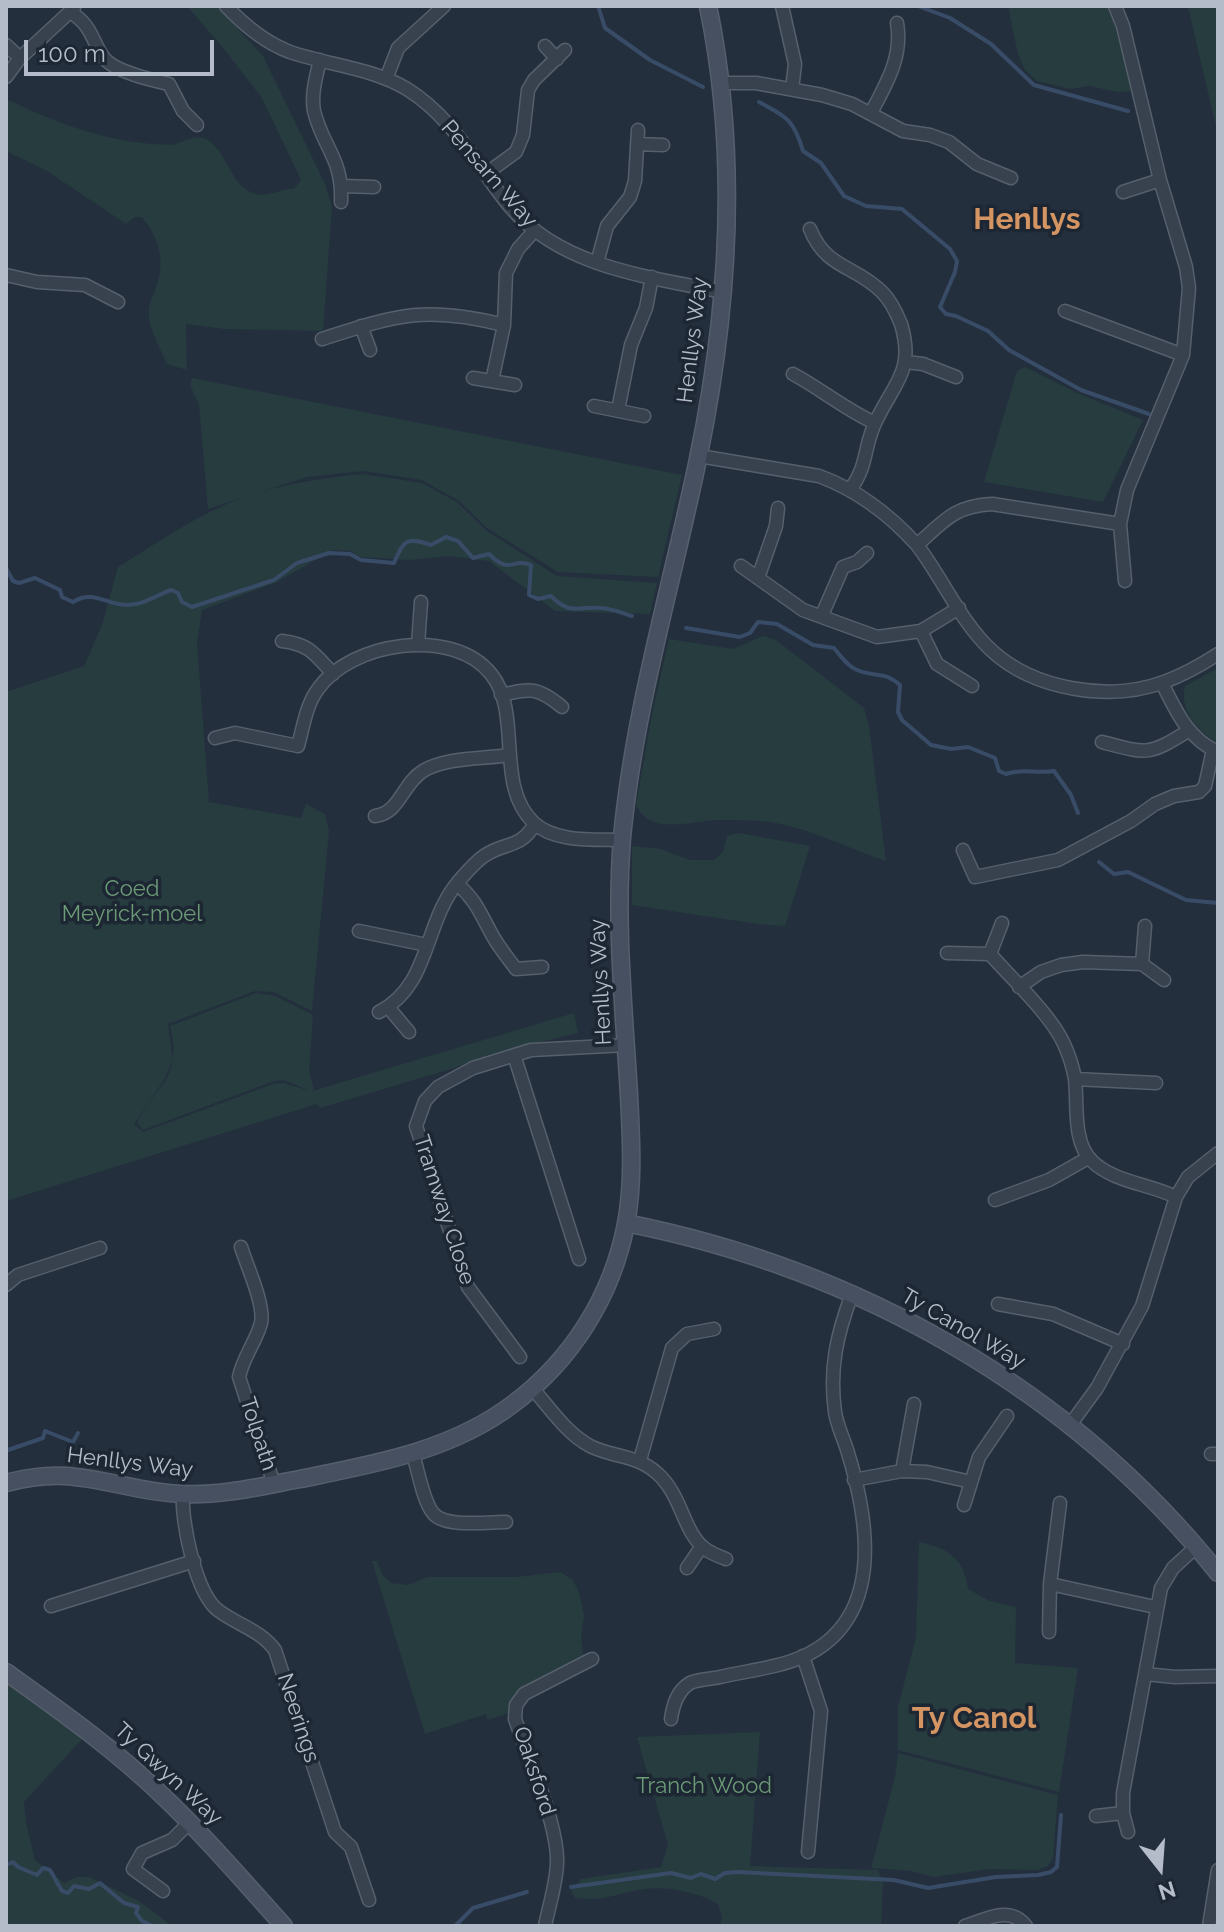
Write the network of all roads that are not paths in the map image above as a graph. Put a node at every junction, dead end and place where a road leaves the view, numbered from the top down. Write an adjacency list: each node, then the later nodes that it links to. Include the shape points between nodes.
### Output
1 (226, 6): 11 (street, Pensarn Way, via 268,41)
2 (444, 6): 13 (street, via 398,48)
3 (708, 6): 14 (street, Henllys Way)
4 (782, 6): 15 (street, via 795,64)
5 (1115, 6): 23 (street)
6 (73, 9): 10 (street); 17 (street, via 107,62 169,84)
7 (897, 23): 16 (street, via 895,66)
8 (6, 45): 10 (street)
9 (545, 46): 21 (street, via 561,54 528,90 516,152)
10 (20, 58): 12 (street)
11 (320, 60): 13 (street, Pensarn Way); 24 (street, via 314,108)
12 (6, 77)
13 (386, 79): 21 (street, Pensarn Way, via 430,107)
14 (721, 83): 15 (street); 33 (street, Henllys Way, via 727,194)
15 (792, 89): 16 (street)
16 (871, 113): 22 (street, via 903,131 949,142 977,164)
17 (197, 125)
18 (638, 130): 19 (street)
19 (637, 144): 20 (street); 30 (street, via 630,197 607,226)
20 (663, 145)
21 (487, 173): 29 (street, Pensarn Way)
22 (1011, 178)
23 (1160, 180): 26 (street); 40 (street, via 1189,281)
24 (342, 186): 25 (street); 27 (street)
25 (374, 187)
26 (1123, 192)
27 (341, 202)
28 (810, 229): 41 (street, via 823,254 885,295 899,320)
29 (535, 230): 30 (street, Pensarn Way); 36 (street, via 506,273)
30 (597, 263): 32 (street, Pensarn Way)
31 (6, 275): 34 (street, via 85,285)
32 (652, 277): 33 (street, Pensarn Way); 48 (street)
33 (723, 292): 51 (street, Henllys Way)
34 (118, 302)
35 (1065, 311): 40 (street)
36 (504, 325): 37 (street, via 427,312); 45 (street)
37 (361, 326): 38 (street); 39 (street)
38 (322, 339)
39 (370, 350)
40 (1183, 355): 54 (street, via 1127,490)
41 (906, 362): 43 (street); 50 (street)
42 (793, 374): 50 (street)
43 (956, 377)
44 (473, 378): 45 (street)
45 (492, 381): 46 (street)
46 (515, 385)
47 (594, 406): 48 (street)
48 (618, 410): 49 (street)
49 (644, 416)
50 (875, 423): 52 (street, via 862,474)
51 (699, 456): 52 (street, via 819,476); 79 (street, Henllys Way, via 659,621)
52 (850, 490): 55 (street)
53 (778, 508): 58 (street)
54 (1120, 524): 55 (street, via 977,505 960,509); 59 (street)
55 (917, 545): 61 (street)
56 (867, 553): 62 (street, via 843,567)
57 (741, 566): 58 (street)
58 (758, 578): 62 (street, via 803,610)
59 (1125, 581)
60 (421, 602): 65 (street)
61 (959, 608): 63 (street); 68 (street, via 992,651 1038,679 1103,691)
62 (822, 615): 63 (street, via 877,637)
63 (921, 631): 69 (street, via 937,664)
64 (282, 641): 67 (street, via 314,652)
65 (418, 645): 67 (street, via 367,654); 70 (street, via 456,649 473,657 492,675)
66 (1218, 654): 68 (street)
67 (333, 674): 73 (street, via 309,706 298,746 235,733)
68 (1162, 683): 72 (street)
69 (972, 686)
70 (501, 695): 71 (street, via 529,689 547,694); 76 (street)
71 (562, 707)
72 (1188, 731): 74 (street, via 1144,753); 75 (street)
73 (215, 738)
74 (1102, 742)
75 (1215, 751): 80 (street, via 1199,792 1155,804 1058,860 975,877)
76 (509, 755): 77 (street, via 425,770 408,783 386,815); 78 (street, via 517,796)
77 (375, 816)
78 (535, 824): 79 (street, via 563,837); 81 (street, via 517,844 485,855)
79 (622, 840): 93 (street, Henllys Way)
80 (963, 850)
81 (457, 884): 85 (street); 89 (street, via 480,908 516,969)
82 (1002, 923): 87 (street)
83 (1145, 926): 88 (street)
84 (359, 931): 85 (street)
85 (427, 945): 92 (street, via 414,981 398,1002 383,1009)
86 (947, 953): 87 (street)
87 (990, 954): 91 (street)
88 (1142, 964): 90 (street); 91 (street, via 1061,965)
89 (542, 967)
90 (1164, 980)
91 (1019, 987): 95 (street, via 1063,1041)
92 (409, 1032)
93 (626, 1045): 94 (street, Tramway Close); 101 (street, Henllys Way, via 632,1175)
94 (514, 1055): 104 (street); 110 (street, Tramway Close, via 438,1087 425,1101 416,1126 468,1287)
95 (1075, 1079): 96 (street); 98 (street)
96 (1156, 1083)
97 (1218, 1153): 99 (street, via 1188,1177)
98 (1088, 1158): 99 (street, via 1114,1176); 100 (street)
99 (1176, 1197): 109 (street, via 1142,1306)
100 (995, 1200)
101 (626, 1223): 106 (street, Ty Canol Way, via 727,1246); 111 (street, Henllys Way, via 595,1312)
102 (241, 1247): 121 (street, Tolpath, via 261,1322 239,1377)
103 (100, 1248): 105 (street, via 18,1275)
104 (579, 1259)
105 (6, 1285)
106 (852, 1294): 114 (street, Ty Canol Way, via 908,1319 991,1368); 118 (street, via 838,1332 832,1372 835,1415)
107 (998, 1304): 109 (street, via 1053,1314)
108 (714, 1329): 116 (street, via 687,1334 672,1348)
109 (1123, 1344): 114 (street)
110 (520, 1357)
111 (533, 1389): 115 (street, Henllys Way, via 489,1421); 116 (street, via 584,1442)
112 (914, 1404): 117 (street)
113 (1007, 1416): 119 (street, via 979,1457)
114 (1070, 1425): 127 (street, Ty Canol Way)
115 (413, 1454): 121 (street, Henllys Way); 125 (street, via 433,1513 441,1520)
116 (640, 1460): 126 (street, via 667,1483)
117 (902, 1471): 118 (street); 119 (street)
118 (854, 1480): 136 (street, via 867,1541 862,1580 848,1617 821,1649)
119 (971, 1482): 124 (street)
120 (6, 1483): 122 (street, Henllys Way, via 64,1476)
121 (274, 1484): 122 (street, Henllys Way)
122 (183, 1494): 129 (street, Neerings)
123 (1060, 1503): 132 (street)
124 (964, 1505)
125 (506, 1522)
126 (702, 1546): 128 (street); 130 (street)
127 (1197, 1546): 131 (street, Ty Canol Way); 134 (street, via 1167,1577)
128 (726, 1559)
129 (194, 1561): 133 (street); 149 (street, Neerings, via 210,1603 267,1639 275,1650 335,1832 351,1847)
130 (687, 1568)
131 (1218, 1573)
132 (1050, 1584): 134 (street); 135 (street)
133 (51, 1606)
134 (1155, 1607): 139 (street)
135 (1049, 1632)
136 (803, 1656): 141 (street, via 691,1683 674,1700); 146 (street, via 821,1711)
137 (592, 1659): 151 (street, Oaksford, via 524,1694 516,1705 515,1719 556,1846)
138 (6, 1672): 144 (street, Ty Gwyn Way, via 104,1743)
139 (1145, 1674): 140 (street); 142 (street)
140 (1218, 1676)
141 (671, 1719)
142 (1123, 1813): 143 (street); 145 (street)
143 (1096, 1816)
144 (190, 1822): 148 (street, via 172,1840 142,1853 133,1869); 150 (street, Ty Gwyn Way)
145 (1128, 1832)
146 (808, 1852)
147 (1218, 1870): 154 (street)
148 (163, 1891)
149 (369, 1900)
150 (284, 1926)
151 (545, 1926)
152 (965, 1926): 153 (street, via 1007,1914)
153 (1026, 1926)
154 (1209, 1926)

